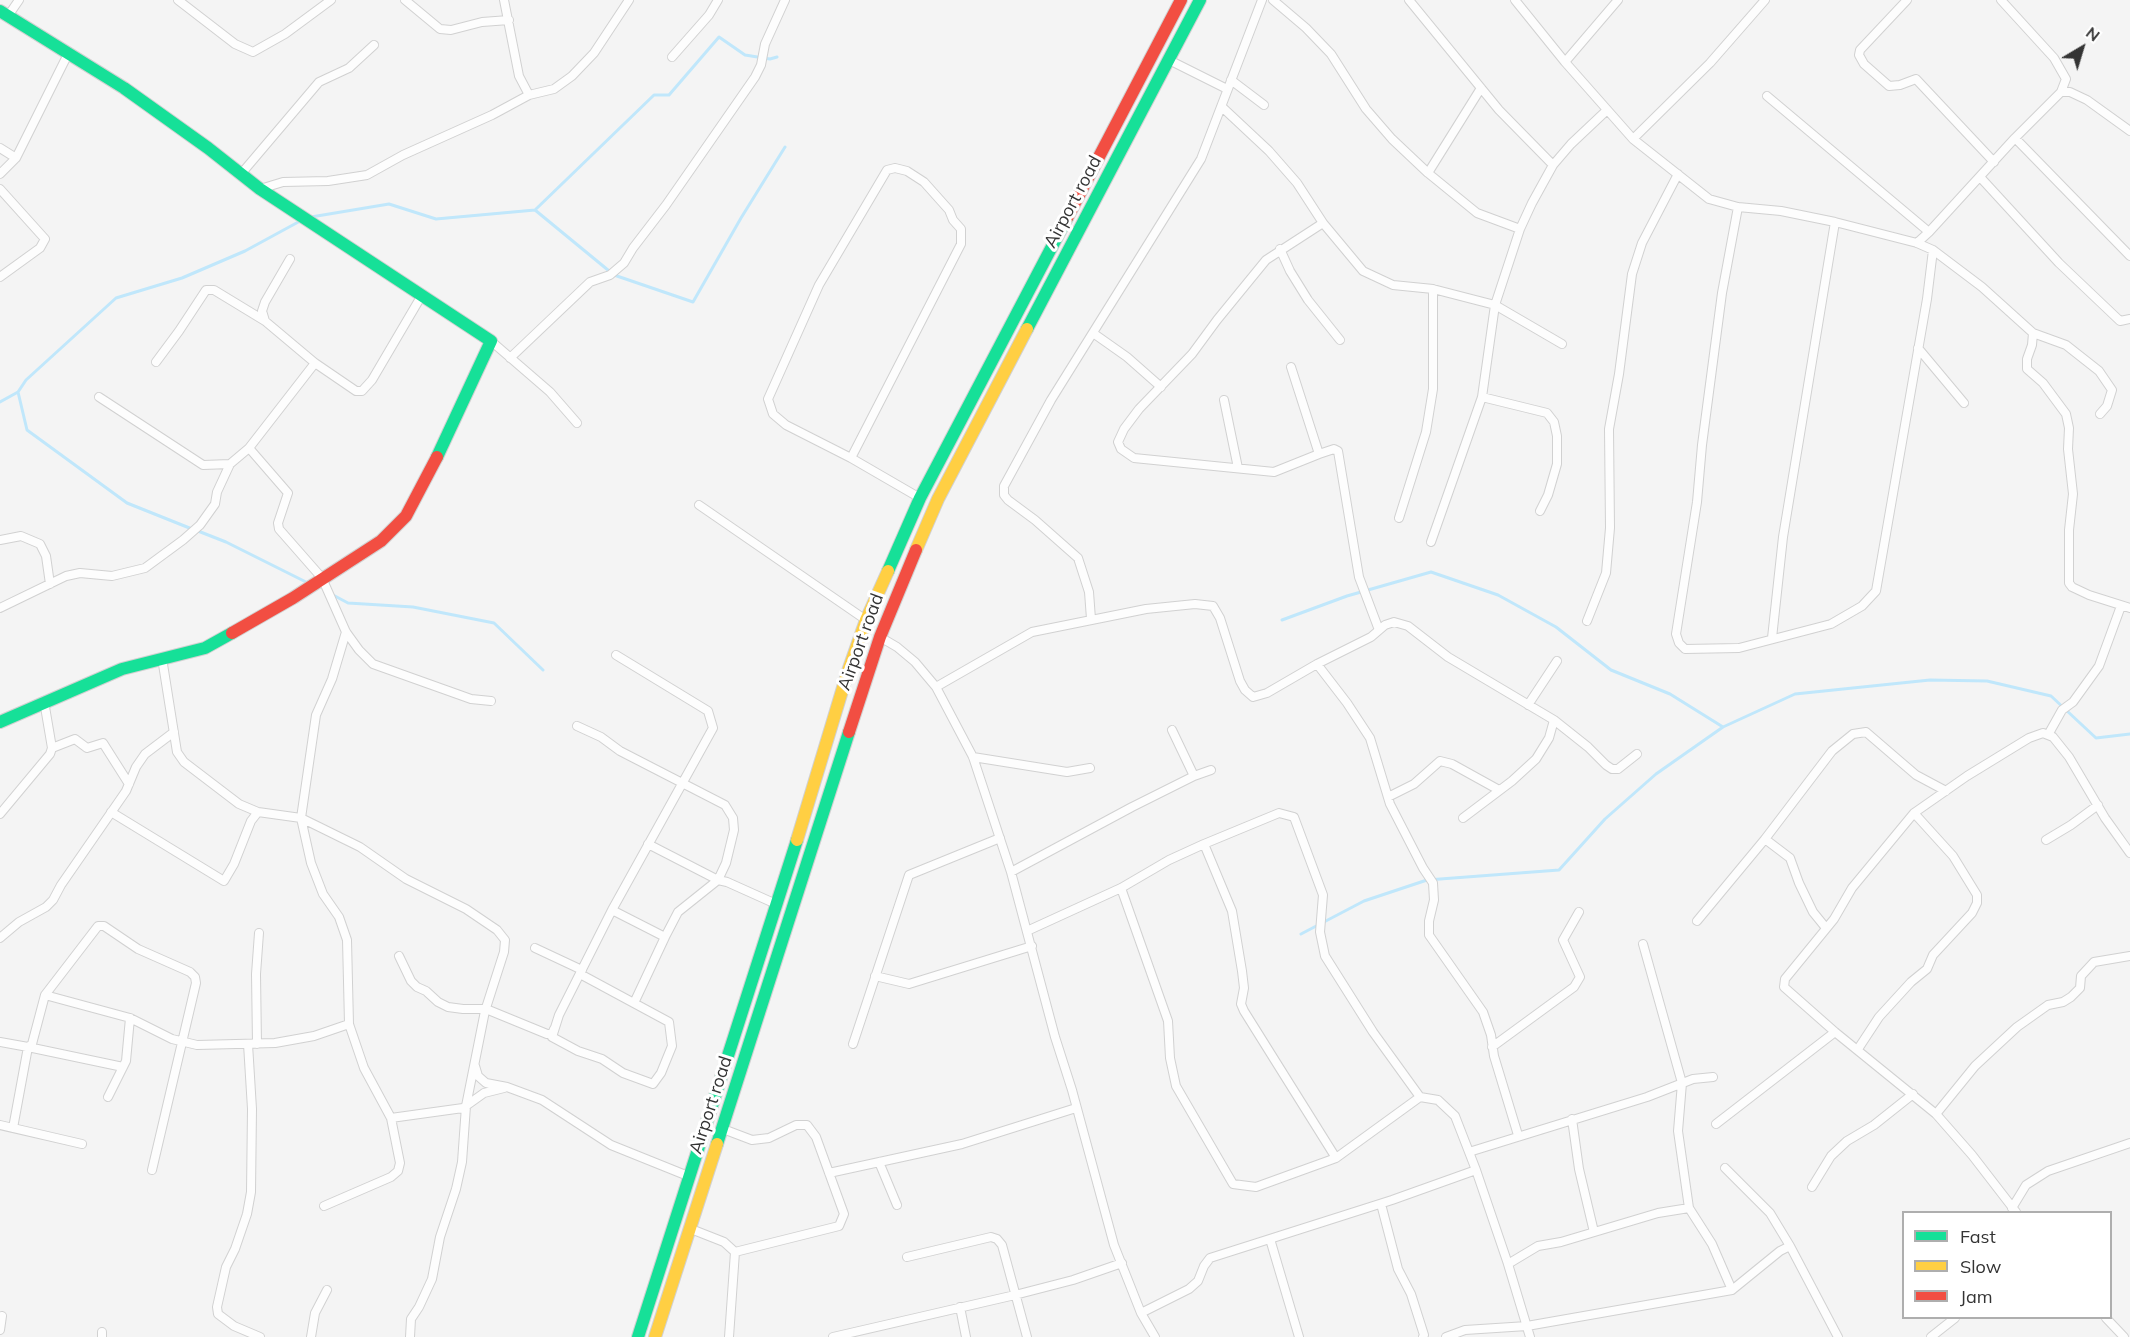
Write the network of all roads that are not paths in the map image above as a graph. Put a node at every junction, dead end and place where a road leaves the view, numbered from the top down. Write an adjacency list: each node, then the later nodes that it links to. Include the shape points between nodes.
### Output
1 (19, 0): 19 (street)
2 (178, 0): 3 (street, via 236,44 253,52)
3 (332, 0)
4 (405, 0): 20 (street, via 440,29)
5 (504, 0): 20 (street)
6 (629, 0): 29 (street, via 594,53 572,76 554,89)
7 (718, 0): 23 (street)
8 (785, 0): 72 (street, via 755,76 624,263 610,275 590,282)
9 (1181, 0): 53 (main road, Airport road)
10 (1200, 0): 24 (main road, Airport road)
11 (1262, 0): 26 (street)
12 (1272, 0): 41 (street, via 1331,54 1366,109)
13 (1409, 0): 27 (street)
14 (1515, 0): 25 (street)
15 (1618, 0): 25 (street)
16 (1765, 0): 36 (street, via 1710,63)
17 (1907, 0): 39 (street, via 1859,55 1889,86 1916,79)
18 (2001, 0): 28 (street, via 2054,58 2066,79)
19 (4, 13): 22 (main road)
20 (508, 20): 29 (street, via 519,76)
21 (374, 45): 43 (street, via 349,68 319,82)
22 (69, 52): 38 (street); 43 (main road)
23 (672, 57)
24 (1169, 60): 26 (street); 55 (main road, Airport road)
25 (1565, 62): 33 (street)
26 (1229, 84): 31 (street); 32 (street)
27 (1480, 88): 40 (street); 41 (street)
28 (2061, 92): 34 (street, via 2087,100); 35 (street)
29 (529, 95): 47 (street, via 367,175 283,182)
30 (1767, 96): 52 (street)
31 (1264, 105)
32 (1222, 107): 50 (street, via 1297,183); 66 (street, via 1202,159)
33 (1606, 111): 36 (street); 40 (street)
34 (2130, 131)
35 (2015, 138): 39 (street); 58 (street)
36 (1633, 139): 44 (street)
37 (0, 148): 38 (street)
38 (16, 158): 42 (street)
39 (1994, 162): 45 (street)
40 (1553, 165): 51 (street)
41 (1428, 173): 51 (street, via 1477,213)
42 (0, 174)
43 (241, 174): 47 (main road)
44 (1678, 174): 48 (street, via 1709,199); 100 (street, via 1642,243 1632,273 1609,429 1610,528 1606,573)
45 (1980, 177): 52 (street); 64 (street, via 2059,263 2120,321)
46 (0, 189): 60 (street, via 45,239 40,248)
47 (260, 189): 62 (main road)
48 (1738, 207): 49 (street); 104 (street, via 1722,293 1697,502 1676,634 1685,649 1739,648)
49 (1835, 222): 54 (street); 104 (street, via 1785,526)
50 (1323, 224): 56 (street); 61 (street, via 1363,271 1393,285)
51 (1520, 230): 63 (street)
52 (1929, 232): 54 (street)
53 (1054, 241): 55 (main road); 88 (main road, Airport road)
54 (1917, 243): 57 (street)
55 (1069, 248): 103 (main road, Airport road, via 938,499)
56 (1281, 249): 68 (street, via 1308,300); 76 (street, via 1249,279 1192,354)
57 (1933, 250): 67 (street); 71 (street)
58 (2130, 256)
59 (290, 260): 65 (street, via 265,302)
60 (0, 277)
61 (1433, 289): 63 (street); 91 (street, via 1433,389 1426,432)
62 (422, 295): 69 (main road); 74 (street, via 362,391 356,392)
63 (1495, 305): 70 (street); 78 (street)
64 (2130, 319)
65 (265, 321): 73 (street, via 214,290 206,290); 74 (street)
66 (1093, 333): 76 (street); 98 (street, via 1051,400 1003,491 1008,500 1078,558 1089,592)
67 (2033, 333): 81 (street, via 2066,345 2099,371 2112,390); 96 (street, via 2027,369 2066,414 2070,428 2073,494 2069,583 2089,595)
68 (1340, 340)
69 (491, 341): 72 (street); 94 (main road, via 406,516 381,541)
70 (1562, 344)
71 (1918, 348): 80 (street); 104 (street, via 1876,591 1862,606 1831,624)
72 (510, 358): 82 (street, via 550,392)
73 (156, 362)
74 (315, 363): 83 (street)
75 (1291, 367): 84 (street)
76 (1161, 387): 87 (street, via 1124,429 1118,442 1121,449 1134,458)
77 (99, 397): 86 (street, via 203,465)
78 (1482, 397): 90 (street, via 1547,413 1554,422 1557,464); 93 (street)
79 (1224, 400): 87 (street)
80 (1964, 403)
81 (2100, 414)
82 (577, 423)
83 (249, 448): 86 (street); 94 (street, via 288,493 279,529)
84 (1319, 454): 87 (street, via 1274,472); 101 (street, via 1338,450 1359,577)
85 (851, 458): 85 (street, via 786,425 773,414 768,399 819,285 887,170 895,168 924,182 949,210 961,229 961,244); 88 (street)
86 (230, 464): 95 (street, via 215,504 200,525 145,567 112,576 80,573)
87 (1238, 468)
88 (920, 498): 99 (main road, Airport road)
89 (699, 505): 99 (street)
90 (1540, 511)
91 (1399, 518)
92 (0, 540): 95 (street, via 21,536 40,544)
93 (1431, 542)
94 (322, 578): 102 (street); 106 (main road, via 205,648)
95 (50, 584): 97 (street)
96 (2125, 607): 118 (street, via 2099,666 2073,702 2062,710)
97 (0, 608)
98 (1092, 619): 108 (street, via 1181,604 1213,606 1240,681 1253,697 1267,693); 109 (street, via 1032,632)
99 (866, 620): 130 (main road, Airport road)
100 (1587, 621)
101 (1379, 630): 108 (street); 112 (street, via 1394,622 1408,626 1448,657)
102 (346, 632): 111 (street, via 373,664 471,699); 137 (street, via 316,715)
103 (880, 637): 109 (street, via 915,662); 132 (main road, Airport road)
104 (1772, 638)
105 (616, 655): 125 (street, via 708,711 713,728)
106 (162, 658): 110 (main road, via 123,669); 117 (street)
107 (1557, 661): 112 (street)
108 (1317, 663): 129 (street, via 1370,738)
109 (936, 687): 121 (street)
110 (44, 701): 114 (main road); 119 (street)
111 (491, 701)
112 (1528, 705): 113 (street)
113 (1554, 720): 120 (street, via 1612,769 1618,769); 127 (street, via 1549,738 1536,759)
114 (0, 722)
115 (577, 726): 125 (street)
116 (1172, 730): 124 (street)
117 (174, 732): 126 (street, via 145,754); 134 (street, via 177,752 184,762 239,804)
118 (2048, 735): 128 (street, via 2029,738); 131 (street, via 2069,757)
119 (52, 748): 126 (street, via 75,739 87,748 104,744); 136 (street)
120 (1637, 754)
121 (974, 757): 122 (street, via 1067,772); 139 (street)
122 (1089, 768)
123 (1211, 770): 124 (street)
124 (1194, 776): 145 (street)
125 (682, 782): 142 (street); 146 (street, via 725,805 733,818 734,830)
126 (129, 784): 133 (street)
127 (1499, 790): 129 (street, via 1440,761 1414,784); 138 (street)
128 (1946, 791): 135 (street); 140 (street, via 1916,775 1866,732 1853,734 1832,750)
129 (1388, 797): 176 (street, via 1433,883 1430,935 1483,1012)
130 (809, 804): 132 (main road); 148 (main road, Airport road)
131 (2098, 805): 141 (street); 144 (street)
132 (824, 810): 194 (main road, Airport road)
133 (111, 812): 134 (street, via 224,881); 156 (street, via 53,900)
134 (258, 812): 137 (street)
135 (1914, 813): 152 (street, via 1852,888); 177 (street, via 1953,856 1977,895 1977,903 1933,955 1927,969 1879,1017)
136 (0, 814)
137 (301, 818): 166 (street, via 360,847 406,879 466,909 497,930 505,940 504,952); 168 (street, via 311,863 323,894 339,917 346,940)
138 (1463, 818)
139 (1000, 838): 145 (street); 163 (street, via 909,875)
140 (1765, 839): 151 (street); 152 (street, via 1790,858 1813,912)
141 (2046, 840)
142 (648, 844): 146 (street); 149 (street)
143 (1204, 844): 147 (street); 185 (street, via 1279,813 1294,817 1323,895 1320,932 1325,956); 199 (street, via 1232,911 1244,988 1241,1004)
144 (2130, 853)
145 (1011, 872): 153 (street)
146 (718, 880): 148 (street); 155 (street, via 678,912)
147 (1121, 888): 153 (street); 199 (street, via 1168,1021 1176,1086 1233,1184 1256,1187)
148 (776, 904): 205 (main road, Airport road)
149 (612, 910): 155 (street); 162 (street)
150 (1579, 912): 176 (street, via 1563,940 1580,977 1574,987)
151 (1697, 921)
152 (1826, 928): 170 (street, via 1784,987)
153 (1027, 931): 158 (street)
154 (259, 933): 173 (street)
155 (665, 937): 165 (street)
156 (0, 938)
157 (1643, 944): 181 (street)
158 (1032, 946): 163 (street, via 909,984); 187 (street)
159 (535, 948): 162 (street)
160 (399, 956): 166 (street, via 411,981 438,1002 448,1007)
161 (2130, 956): 188 (street, via 2094,962 2081,976 2080,988 2072,997 2048,1005 2017,1027 1975,1066)
162 (581, 972): 165 (street); 169 (street)
163 (875, 976): 174 (street)
164 (45, 995): 167 (street); 171 (street, via 93,930 104,926 138,949 195,977); 175 (street)
165 (634, 1003): 169 (street, via 669,1022 672,1046 653,1084 622,1073 602,1059 552,1037)
166 (486, 1009): 169 (street, via 547,1034); 178 (street)
167 (130, 1018): 171 (street); 179 (street)
168 (349, 1024): 173 (street, via 314,1036); 189 (street, via 364,1068)
169 (554, 1029)
170 (1835, 1032): 177 (street); 191 (street)
171 (182, 1041): 173 (street, via 198,1045); 202 (street)
172 (0, 1042): 175 (street)
173 (253, 1044): 233 (street, via 250,1192 247,1214 226,1267 218,1306 219,1314 234,1326)
174 (853, 1044)
175 (28, 1047): 179 (street); 193 (street)
176 (1492, 1047): 195 (street)
177 (1857, 1049): 183 (street)
178 (474, 1066): 182 (street, via 486,1083); 186 (street)
179 (123, 1067): 184 (street)
180 (1713, 1077): 181 (street)
181 (1682, 1083): 190 (street); 210 (street, via 1678,1131)
182 (507, 1087): 186 (street, via 484,1092); 205 (street, via 542,1100 611,1145)
183 (1913, 1094): 188 (street); 206 (street, via 1847,1141 1831,1156)
184 (108, 1097)
185 (1420, 1097): 198 (street, via 1438,1100 1449,1109); 199 (street)
186 (466, 1106): 189 (street); 235 (street, via 456,1189 432,1279 411,1319)
187 (1076, 1108): 200 (street, via 962,1144); 218 (street)
188 (1936, 1114): 211 (street)
189 (391, 1118): 209 (street, via 398,1170 366,1190)
190 (1572, 1119): 195 (street); 213 (street)
191 (1716, 1124)
192 (0, 1125): 193 (street)
193 (13, 1128): 197 (street)
194 (723, 1129): 204 (street, via 752,1140 807,1125 816,1137); 212 (main road, Airport road)
195 (1518, 1135): 198 (street)
196 (2130, 1143): 211 (street, via 2048,1171 2026,1185)
197 (82, 1144)
198 (1469, 1152): 203 (street)
199 (1336, 1158)
200 (879, 1162): 204 (street); 208 (street)
201 (1725, 1168): 215 (street, via 1770,1212)
202 (152, 1170)
203 (1476, 1170): 207 (street); 219 (street)
204 (829, 1173): 216 (street, via 844,1214 839,1226)
205 (688, 1176): 220 (main road, Airport road)
206 (1812, 1186)
207 (1381, 1204): 214 (street); 244 (street, via 1398,1269 1411,1294)
208 (897, 1205)
209 (324, 1206)
210 (1689, 1208): 213 (street); 223 (street, via 1712,1244)
211 (2014, 1210)
212 (691, 1229): 216 (street, via 724,1242); 221 (main road, Airport road)
213 (1594, 1232): 219 (street, via 1539,1246)
214 (1270, 1239): 226 (street, via 1210,1258 1189,1289); 243 (street)
215 (1790, 1246): 223 (street); 247 (street)
216 (735, 1252): 238 (street)
217 (907, 1257): 224 (street, via 991,1237 997,1239)
218 (1122, 1263): 224 (street); 226 (street)
219 (1508, 1264): 230 (street)
220 (657, 1276): 221 (main road); 236 (main road, Airport road)
221 (673, 1282): 237 (main road, Airport road)
222 (327, 1290): 234 (street, via 315,1313)
223 (1732, 1290): 230 (street)
224 (1015, 1295): 225 (street); 241 (street)
225 (960, 1307): 232 (street); 240 (street)
226 (1141, 1313): 242 (street)
227 (2, 1316): 231 (street)
228 (1953, 1319): 248 (street)
229 (2108, 1319): 249 (street)
230 (1527, 1326): 245 (street, via 1465,1330); 246 (street)
231 (0, 1330)
232 (875, 1333): 239 (street)
233 (260, 1337)
234 (311, 1337)
235 (410, 1337)
236 (638, 1337)
237 (655, 1337)
238 (729, 1337)
239 (833, 1337)
240 (966, 1337)
241 (1027, 1337)
242 (1155, 1337)
243 (1299, 1337)
244 (1423, 1337)
245 (1446, 1337)
246 (1530, 1337)
247 (1838, 1337)
248 (1931, 1337)
249 (2124, 1337)

